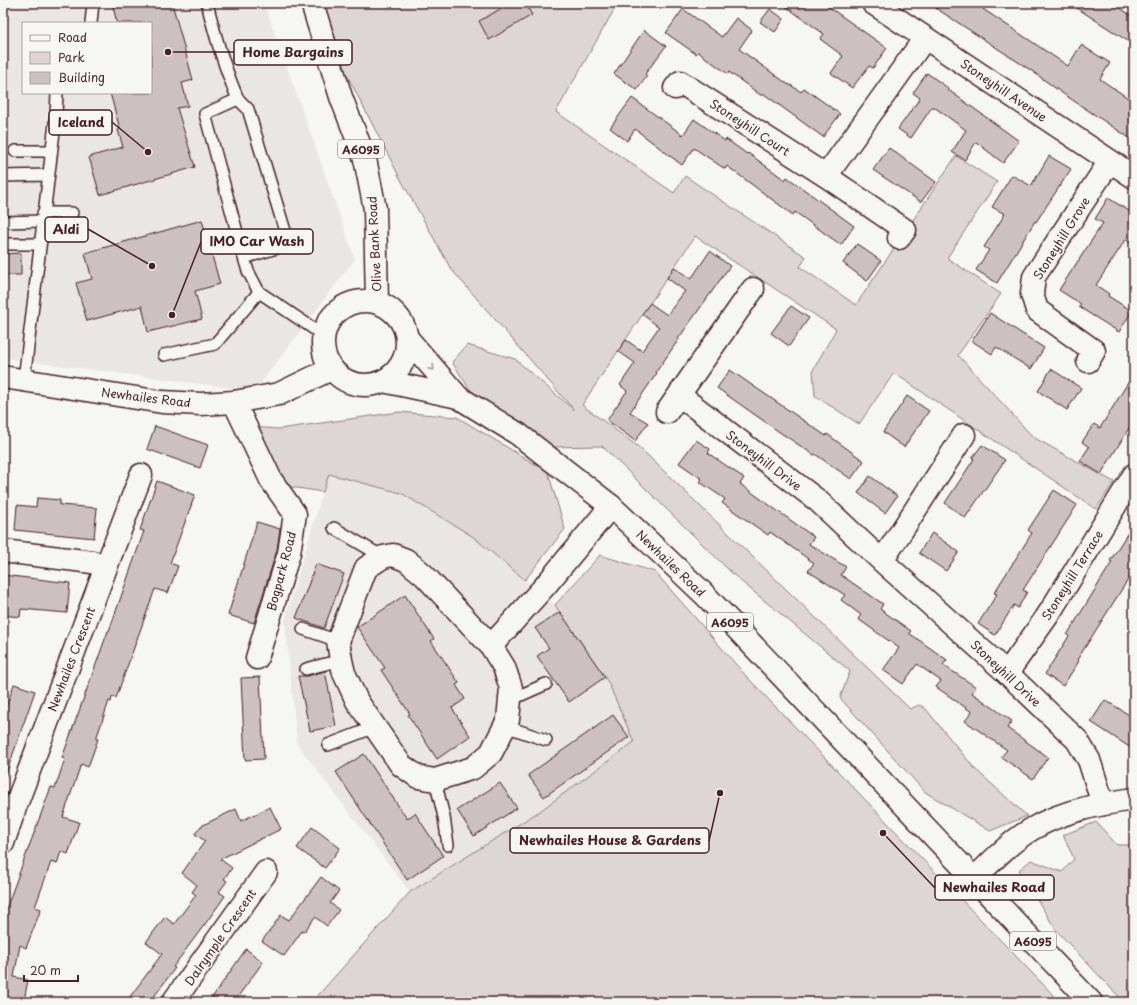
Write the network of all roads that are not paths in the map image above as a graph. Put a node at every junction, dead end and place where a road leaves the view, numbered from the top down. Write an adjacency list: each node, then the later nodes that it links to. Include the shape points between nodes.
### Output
1 (93, 3): 5 (lane)
2 (206, 3): 9 (lane, via 218,47)
3 (312, 3): 26 (street, Olive Bank Road / A6095, via 341,97 365,159 375,208)
4 (873, 3): 6 (street, Stoneyhill Avenue)
5 (91, 22)
6 (925, 38): 12 (street, Stoneyhill Avenue); 15 (street)
7 (675, 88): 15 (street, Stoneyhill Court, via 680,82)
8 (59, 94): 11 (lane)
9 (238, 98): 23 (lane, via 204,114); 23 (lane, via 248,109 289,244)
10 (15, 151): 11 (lane)
11 (51, 151): 13 (lane)
12 (1110, 161): 16 (street, Stoneyhill Avenue); 30 (street, Stoneyhill Grove, via 1034,277 1032,294 1037,310 1094,351)
13 (48, 175): 14 (lane); 18 (lane)
14 (3, 176)
15 (826, 176): 20 (street, Stoneyhill Court, via 905,230)
16 (1134, 177)
17 (72, 213): 18 (lane)
18 (43, 217): 19 (lane); 22 (lane)
19 (3, 222)
20 (899, 238)
21 (3, 244): 22 (lane)
22 (40, 244): 33 (lane)
23 (244, 258): 25 (lane)
24 (753, 289): 44 (street, Stoneyhill Drive, via 673,404 817,500)
25 (259, 292): 27 (lane); 29 (lane, via 216,344)
26 (377, 302): 27 (street, Newhailes Road / A6095, via 356,301 337,310 328,321); 28 (street, Newhailes Road / A6095, via 397,315 404,326)
27 (323, 335): 31 (street, Newhailes Road / A6095, via 322,347)
28 (407, 338): 34 (street, Newhailes Road / A6095, via 402,363 394,374); 35 (street, Newhailes Road / A6095, one-way to 35)
29 (164, 355)
30 (1088, 361)
31 (331, 369): 34 (street, Newhailes Road / A6095, via 355,384 369,385); 36 (street, Newhailes Road, via 279,394)
32 (3, 377): 33 (street, Newhailes Road)
33 (24, 380): 36 (street, Newhailes Road, via 162,402)
34 (383, 381): 35 (street, Newhailes Road / A6095)
35 (458, 397): 40 (street, Newhailes Road / A6095, via 518,434)
36 (234, 402): 49 (street, Bogpark Road, via 271,480 295,514 289,553)
37 (964, 435): 44 (street)
38 (141, 475): 45 (street, Newhailes Crescent)
39 (1134, 475): 51 (street, Stoneyhill Terrace, via 1048,614)
40 (611, 506): 47 (street); 65 (street, Newhailes Road / A6095, via 705,595)
41 (334, 528): 43 (lane)
42 (3, 551): 45 (street, via 92,562)
43 (383, 557): 47 (street, via 393,555 406,560 424,575); 48 (street, via 366,568)
44 (882, 560): 51 (street, Stoneyhill Drive)
45 (105, 567): 61 (street, Newhailes Crescent)
46 (303, 628): 48 (lane)
47 (491, 646): 53 (street, via 504,667 511,688)
48 (340, 651): 50 (lane); 55 (street, via 344,673 357,701)
49 (257, 658)
50 (306, 669)
51 (1007, 673): 60 (street, Stoneyhill Drive, via 1077,740 1089,760)
52 (546, 684): 53 (lane)
53 (510, 700): 54 (street)
54 (505, 726): 56 (lane); 58 (street, via 491,753 473,768)
55 (375, 727): 57 (lane); 58 (street, via 401,765 418,777)
56 (546, 740)
57 (328, 745)
58 (435, 780): 63 (lane)
59 (1134, 799): 60 (street)
60 (1103, 804): 65 (street, via 1061,816 1032,829 997,855)
61 (9, 805): 62 (street, Newhailes Crescent)
62 (3, 843)
63 (448, 845)
64 (266, 872): 66 (street, Dalrymple Crescent)
65 (974, 879): 67 (street, Newhailes Road / A6095)
66 (173, 1002)
67 (1091, 1002)

